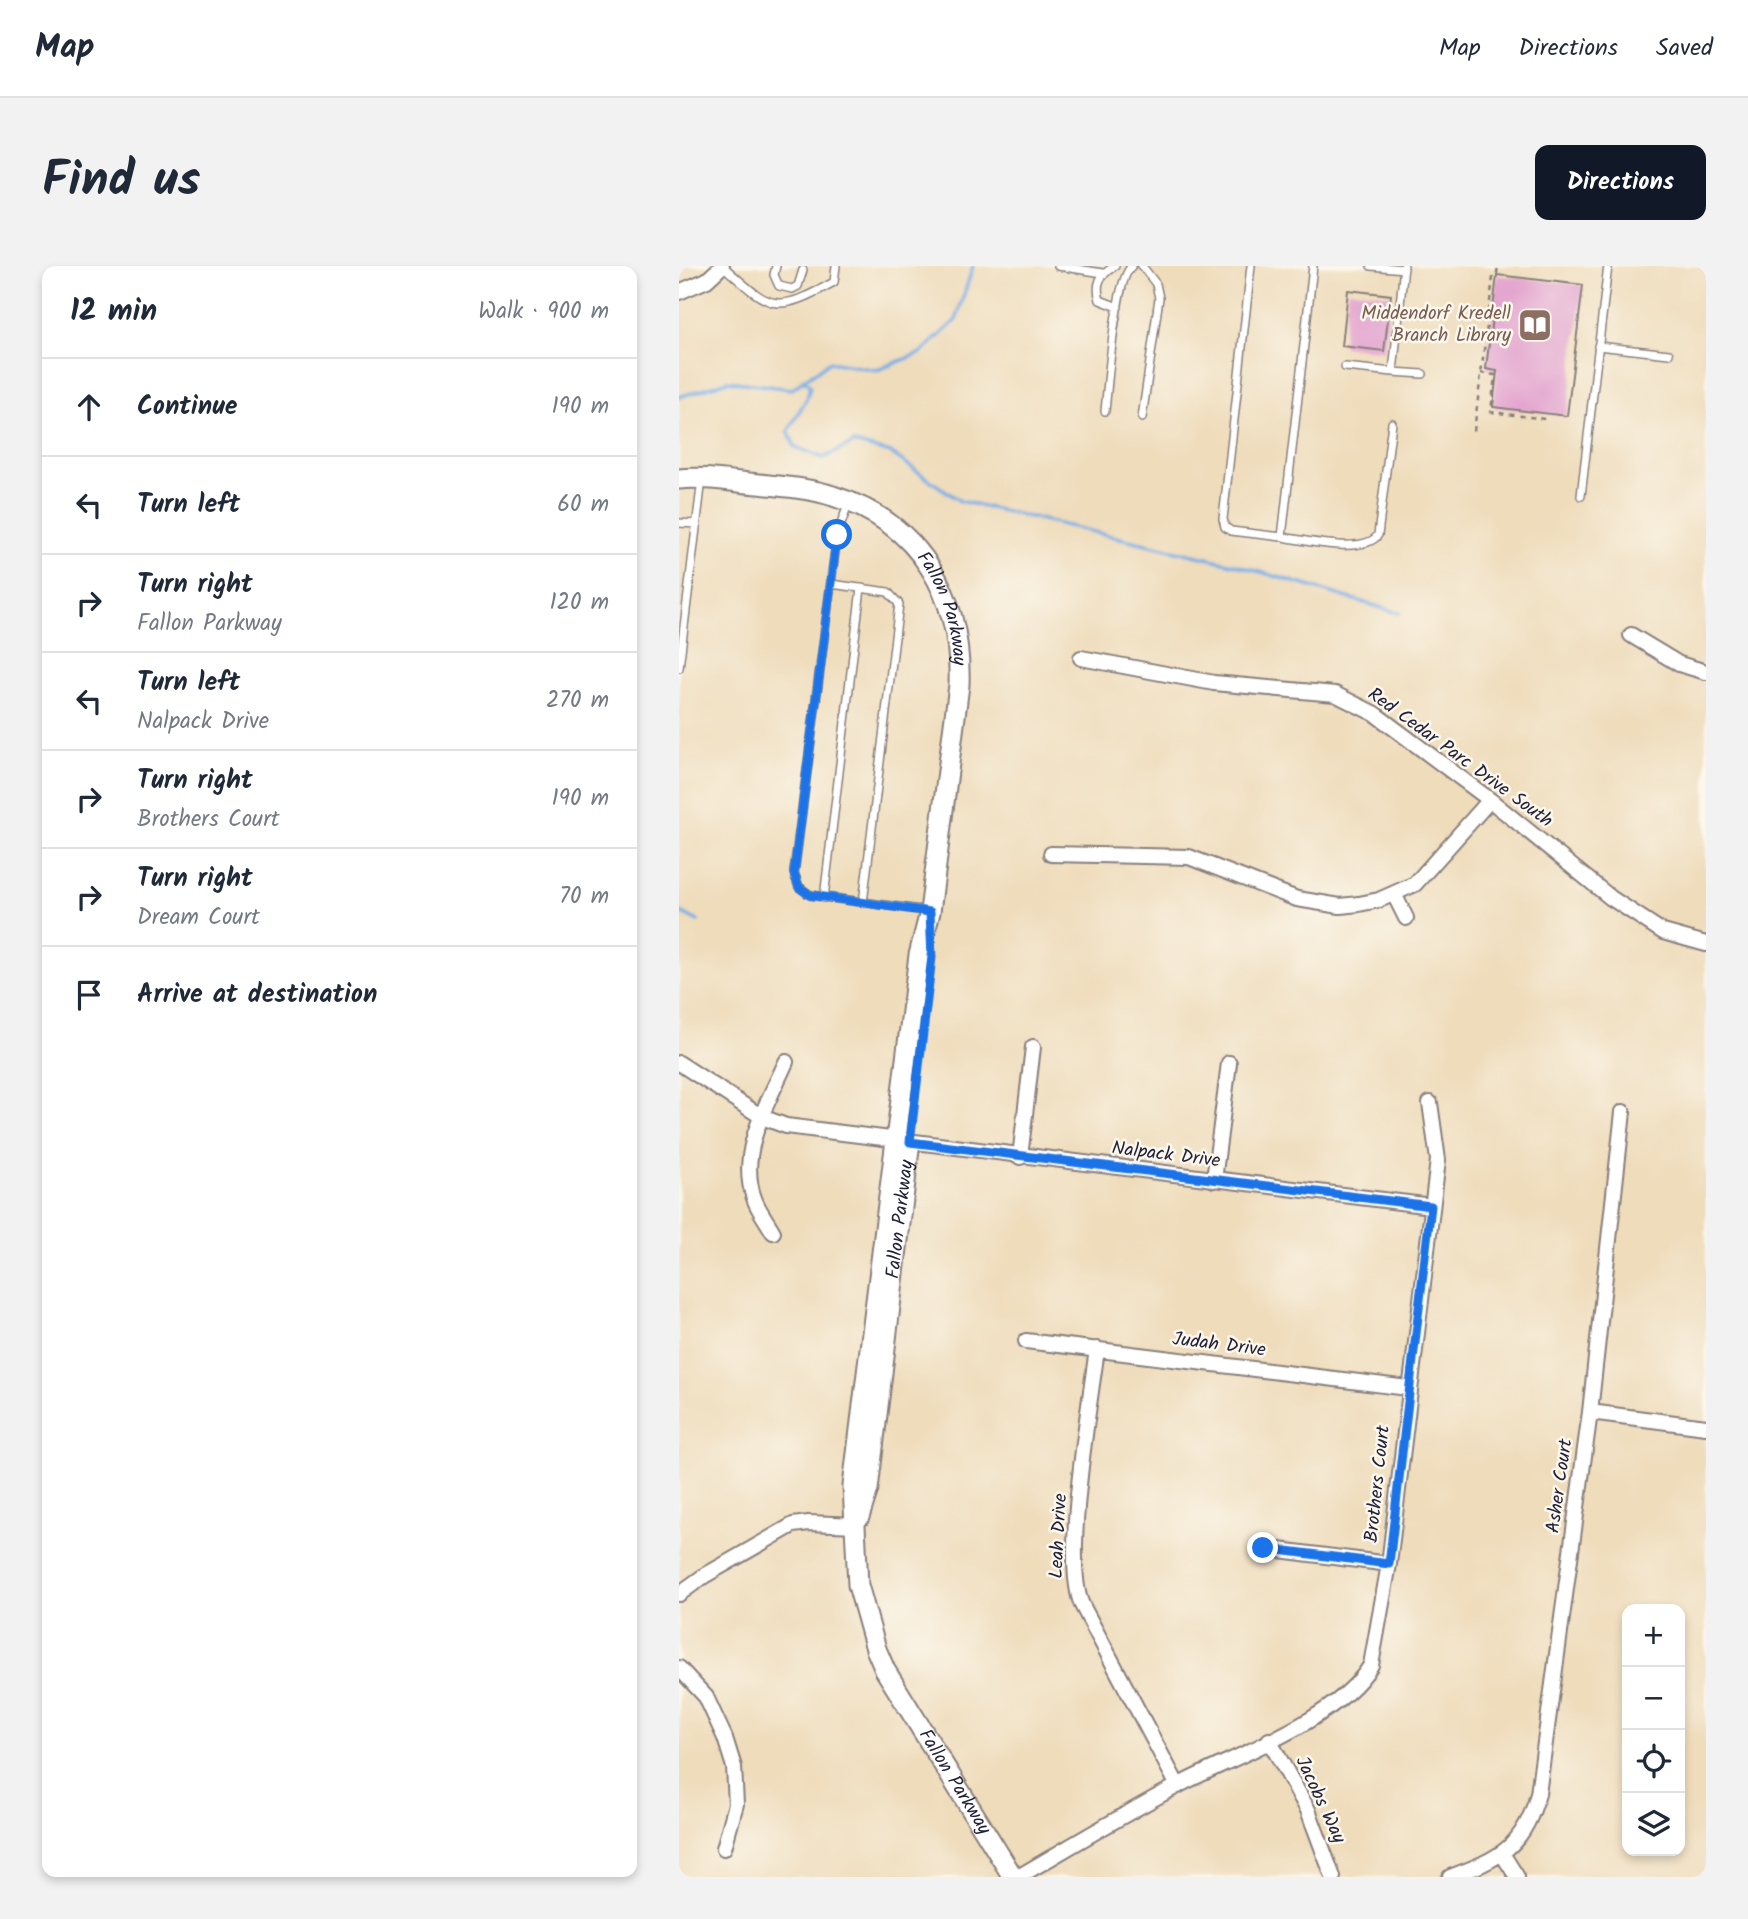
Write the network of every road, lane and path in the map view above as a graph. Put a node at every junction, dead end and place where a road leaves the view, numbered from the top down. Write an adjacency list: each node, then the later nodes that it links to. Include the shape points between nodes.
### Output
1 (723, 266): 3 (lane, via 773,304 793,302 834,282); 16 (street, via 707,280)
2 (776, 266): 14 (lane, via 774,275 785,289 798,286)
3 (837, 266)
4 (1058, 266): 15 (lane)
5 (1115, 266): 15 (lane)
6 (1132, 266): 17 (lane)
7 (1142, 266): 25 (lane, via 1157,284 1159,298)
8 (1251, 266): 34 (lane, via 1223,519 1231,530)
9 (1313, 266): 34 (lane)
10 (1371, 266): 13 (lane)
11 (1498, 266): 22 (path)
12 (1608, 266): 18 (lane)
13 (1404, 268): 21 (lane)
14 (803, 270)
15 (1103, 273): 17 (lane, via 1097,288 1100,300)
16 (679, 292)
17 (1118, 307): 24 (lane)
18 (1598, 346): 19 (lane); 30 (lane)
19 (1669, 354)
20 (1345, 367): 21 (lane)
21 (1393, 372): 23 (lane)
22 (1481, 373): 26 (path, via 1495,375 1491,412); 28 (path)
23 (1423, 374)
24 (1105, 411)
25 (1142, 418)
26 (1545, 419)
27 (1392, 423): 34 (lane, via 1375,540 1358,546)
28 (1473, 431)
29 (688, 477): 31 (street, Fallon Parkway, via 814,491); 33 (lane)
30 (1581, 496)
31 (850, 502): 35 (lane, via 837,535); 46 (street, Fallon Parkway, via 877,515 918,551 941,585 955,624 958,685)
32 (679, 523): 33 (lane)
33 (697, 524): 39 (lane)
34 (1282, 537)
35 (831, 584): 36 (lane); 44 (lane, via 794,873 799,887)
36 (861, 588): 44 (lane); 45 (lane, via 888,592 899,604)
37 (1631, 635): 40 (street, via 1679,664)
38 (1081, 658): 41 (street, Red Cedar Parc Drive South, via 1215,683 1335,694 1375,715)
39 (679, 668)
40 (1706, 672)
41 (1490, 800): 43 (street, via 1415,884); 48 (street, Red Cedar Parc Drive South, via 1611,898 1663,932)
42 (1051, 854): 43 (street, via 1189,857 1297,899 1340,906)
43 (1394, 894): 47 (street)
44 (824, 898): 45 (lane)
45 (863, 903): 46 (lane)
46 (930, 912): 56 (street, Fallon Parkway, via 932,957)
47 (1406, 918)
48 (1706, 944)
49 (1033, 1047): 57 (street)
50 (786, 1062): 55 (street)
51 (679, 1063): 55 (street, Nalpack Drive)
52 (1229, 1063): 58 (street)
53 (1430, 1103): 59 (street, Brothers Court, via 1438,1160)
54 (1623, 1112): 64 (street, Asher Court)
55 (762, 1117): 56 (street, Nalpack Drive, via 786,1126); 60 (street, via 750,1168 754,1198)
56 (903, 1141): 57 (street, Nalpack Drive); 66 (street, Fallon Parkway, via 870,1477)
57 (1020, 1157): 58 (street, Nalpack Drive)
58 (1214, 1180): 59 (street, Nalpack Drive)
59 (1431, 1206): 63 (street, Brothers Court)
60 (773, 1232)
61 (1027, 1341): 62 (street, Judah Drive)
62 (1097, 1349): 63 (street, Judah Drive); 72 (street, Leah Drive, via 1074,1583)
63 (1408, 1388): 68 (street, Brothers Court)
64 (1590, 1412): 65 (street); 74 (street, Asher Court, via 1538,1794 1531,1819)
65 (1706, 1427)
66 (857, 1525): 69 (street, via 793,1525); 75 (street, Fallon Parkway, via 858,1585 885,1670)
67 (1263, 1548): 68 (street)
68 (1389, 1564): 71 (street, Brothers Court, via 1375,1651 1363,1678 1333,1706)
69 (679, 1594)
70 (679, 1668): 73 (street, via 706,1697 734,1767 736,1804)
71 (1269, 1740): 72 (street, Brothers Court); 76 (street, Jacobs Way, via 1307,1810)
72 (1178, 1786): 75 (street, Brothers Court)
73 (724, 1848)
74 (1503, 1855): 77 (street, Asher Court); 78 (street)
75 (1015, 1877)
76 (1333, 1877)
77 (1450, 1877)
78 (1517, 1877)

